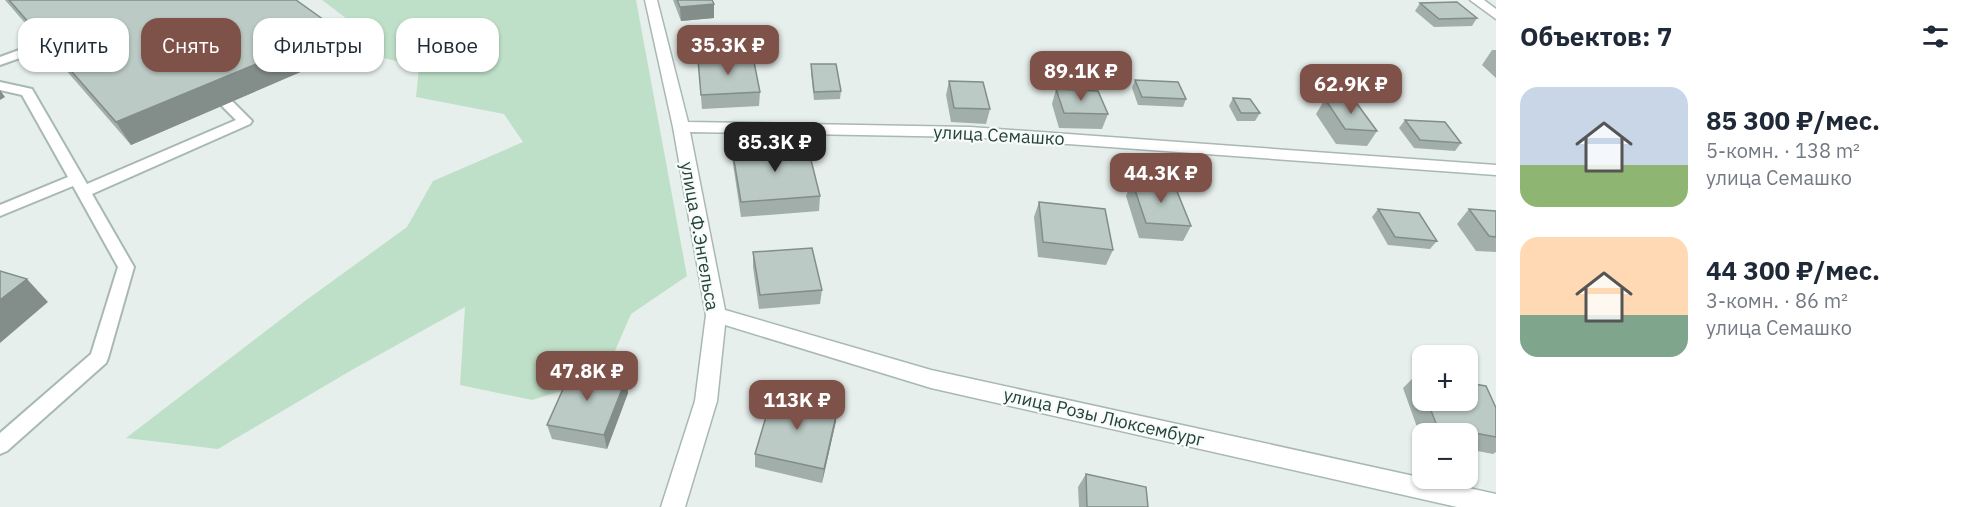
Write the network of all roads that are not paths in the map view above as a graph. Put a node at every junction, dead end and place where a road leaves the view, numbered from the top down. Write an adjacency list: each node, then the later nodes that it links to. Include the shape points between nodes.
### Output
1 (651, 0): 8 (street, улица Ф.Энгельса)
2 (1476, 0): 3 (street)
3 (1496, 15)
4 (18, 54): 5 (lane)
5 (0, 61)
6 (0, 86): 10 (lane, via 27,92)
7 (227, 104): 10 (lane, via 245,121)
8 (681, 127): 9 (street, улица Семашко, via 970,132); 12 (street, улица Ф.Энгельса)
9 (1496, 170)
10 (80, 185): 11 (lane); 13 (lane, via 126,267 99,358)
11 (0, 211)
12 (716, 315): 14 (street, улица Розы Люксембург, via 932,379); 15 (street, улица Ф.Энгельса, via 706,401)
13 (0, 446)
14 (1496, 505)
15 (673, 507)

